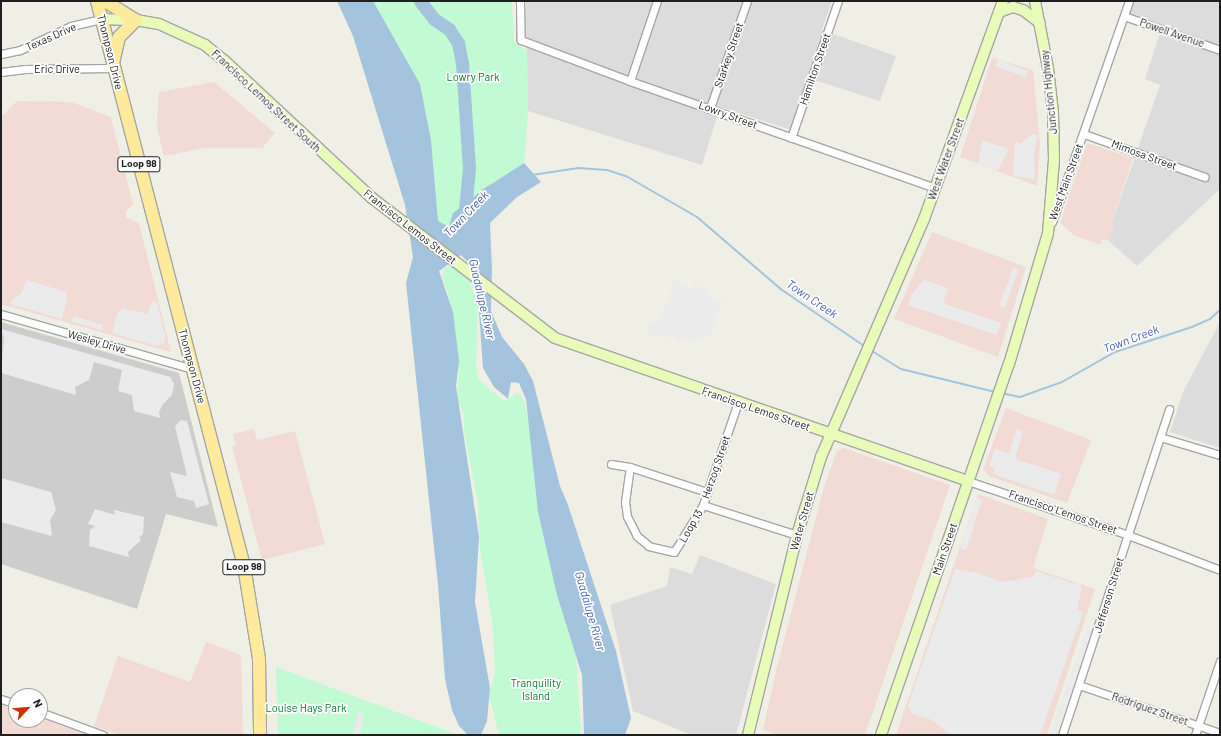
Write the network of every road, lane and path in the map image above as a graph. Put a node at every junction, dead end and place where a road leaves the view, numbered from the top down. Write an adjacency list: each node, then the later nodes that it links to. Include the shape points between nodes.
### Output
1 (97, 1): 12 (main road, Thompson Drive / Loop 98)
2 (105, 1): 13 (main road)
3 (520, 1): 19 (street, Lowry Street, via 521,40)
4 (657, 1): 19 (street)
5 (747, 1): 20 (street, Starkey Street)
6 (838, 1): 22 (street, Hamilton Street)
7 (1003, 1): 10 (street, West Water Street)
8 (1035, 1): 14 (street, Junction Highway)
9 (1129, 1): 11 (street, West Main Street)
10 (999, 12): 14 (street, via 1013,7 1022,10); 25 (street, West Water Street)
11 (1124, 16): 15 (street, Powell Avenue); 21 (street, West Main Street)
12 (101, 18): 13 (street, Francisco Lemos Street South); 16 (street, Texas Drive, via 71,26 20,50); 17 (main road, Thompson Drive / Loop 98)
13 (136, 20): 17 (main road, via 120,38); 23 (street, Francisco Lemos Street South, via 170,27 215,52)
14 (1040, 23): 26 (street, Junction Highway, via 1054,112 1054,160)
15 (1220, 50)
16 (1, 54)
17 (113, 66): 18 (street, Eric Drive); 30 (main road, Thompson Drive / Loop 98)
18 (1, 72)
19 (630, 81): 20 (street, Lowry Street)
20 (710, 108): 22 (street, Lowry Street)
21 (1084, 134): 24 (street, Mimosa Street); 26 (street, West Main Street)
22 (791, 138): 25 (street, Lowry Street)
23 (336, 167): 31 (street, Francisco Lemos Street, via 393,215 556,338)
24 (1205, 177)
25 (935, 188): 28 (street, West Water Street)
26 (1048, 233): 29 (street, West Main Street)
27 (1, 314): 30 (street, Wesley Drive)
28 (882, 315): 33 (street, Water Street)
29 (1009, 364): 38 (street, Main Street)
30 (193, 369): 50 (main road, Thompson Drive / Loop 98, via 239,545 252,609 259,659)
31 (738, 402): 33 (street, Francisco Lemos Street); 39 (street, Herzog Street)
32 (1168, 408): 34 (street, Jefferson Street)
33 (830, 434): 38 (street, Francisco Lemos Street); 41 (street, Water Street)
34 (1160, 437): 35 (street); 42 (street, Jefferson Street)
35 (1220, 455)
36 (611, 464): 37 (street)
37 (630, 467): 39 (street); 40 (street, Loop 13, via 625,502 627,516 637,536 649,546 674,552)
38 (968, 481): 42 (street, Francisco Lemos Street); 52 (street, Main Street)
39 (707, 492): 40 (street, Herzog Street)
40 (703, 505): 41 (street, Herzog Street)
41 (798, 535): 51 (street, Water Street)
42 (1128, 535): 43 (street, Francisco Lemos Street); 45 (street, Jefferson Street)
43 (1220, 570)
44 (1220, 661): 47 (street)
45 (1079, 685): 47 (street, Rodriguez Street); 53 (street, Jefferson Street)
46 (48, 715): 49 (street)
47 (1198, 726): 48 (street, Rodriguez Street); 54 (street)
48 (1220, 733)
49 (103, 735)
50 (260, 735)
51 (749, 735)
52 (881, 735)
53 (1062, 735)
54 (1194, 735)

